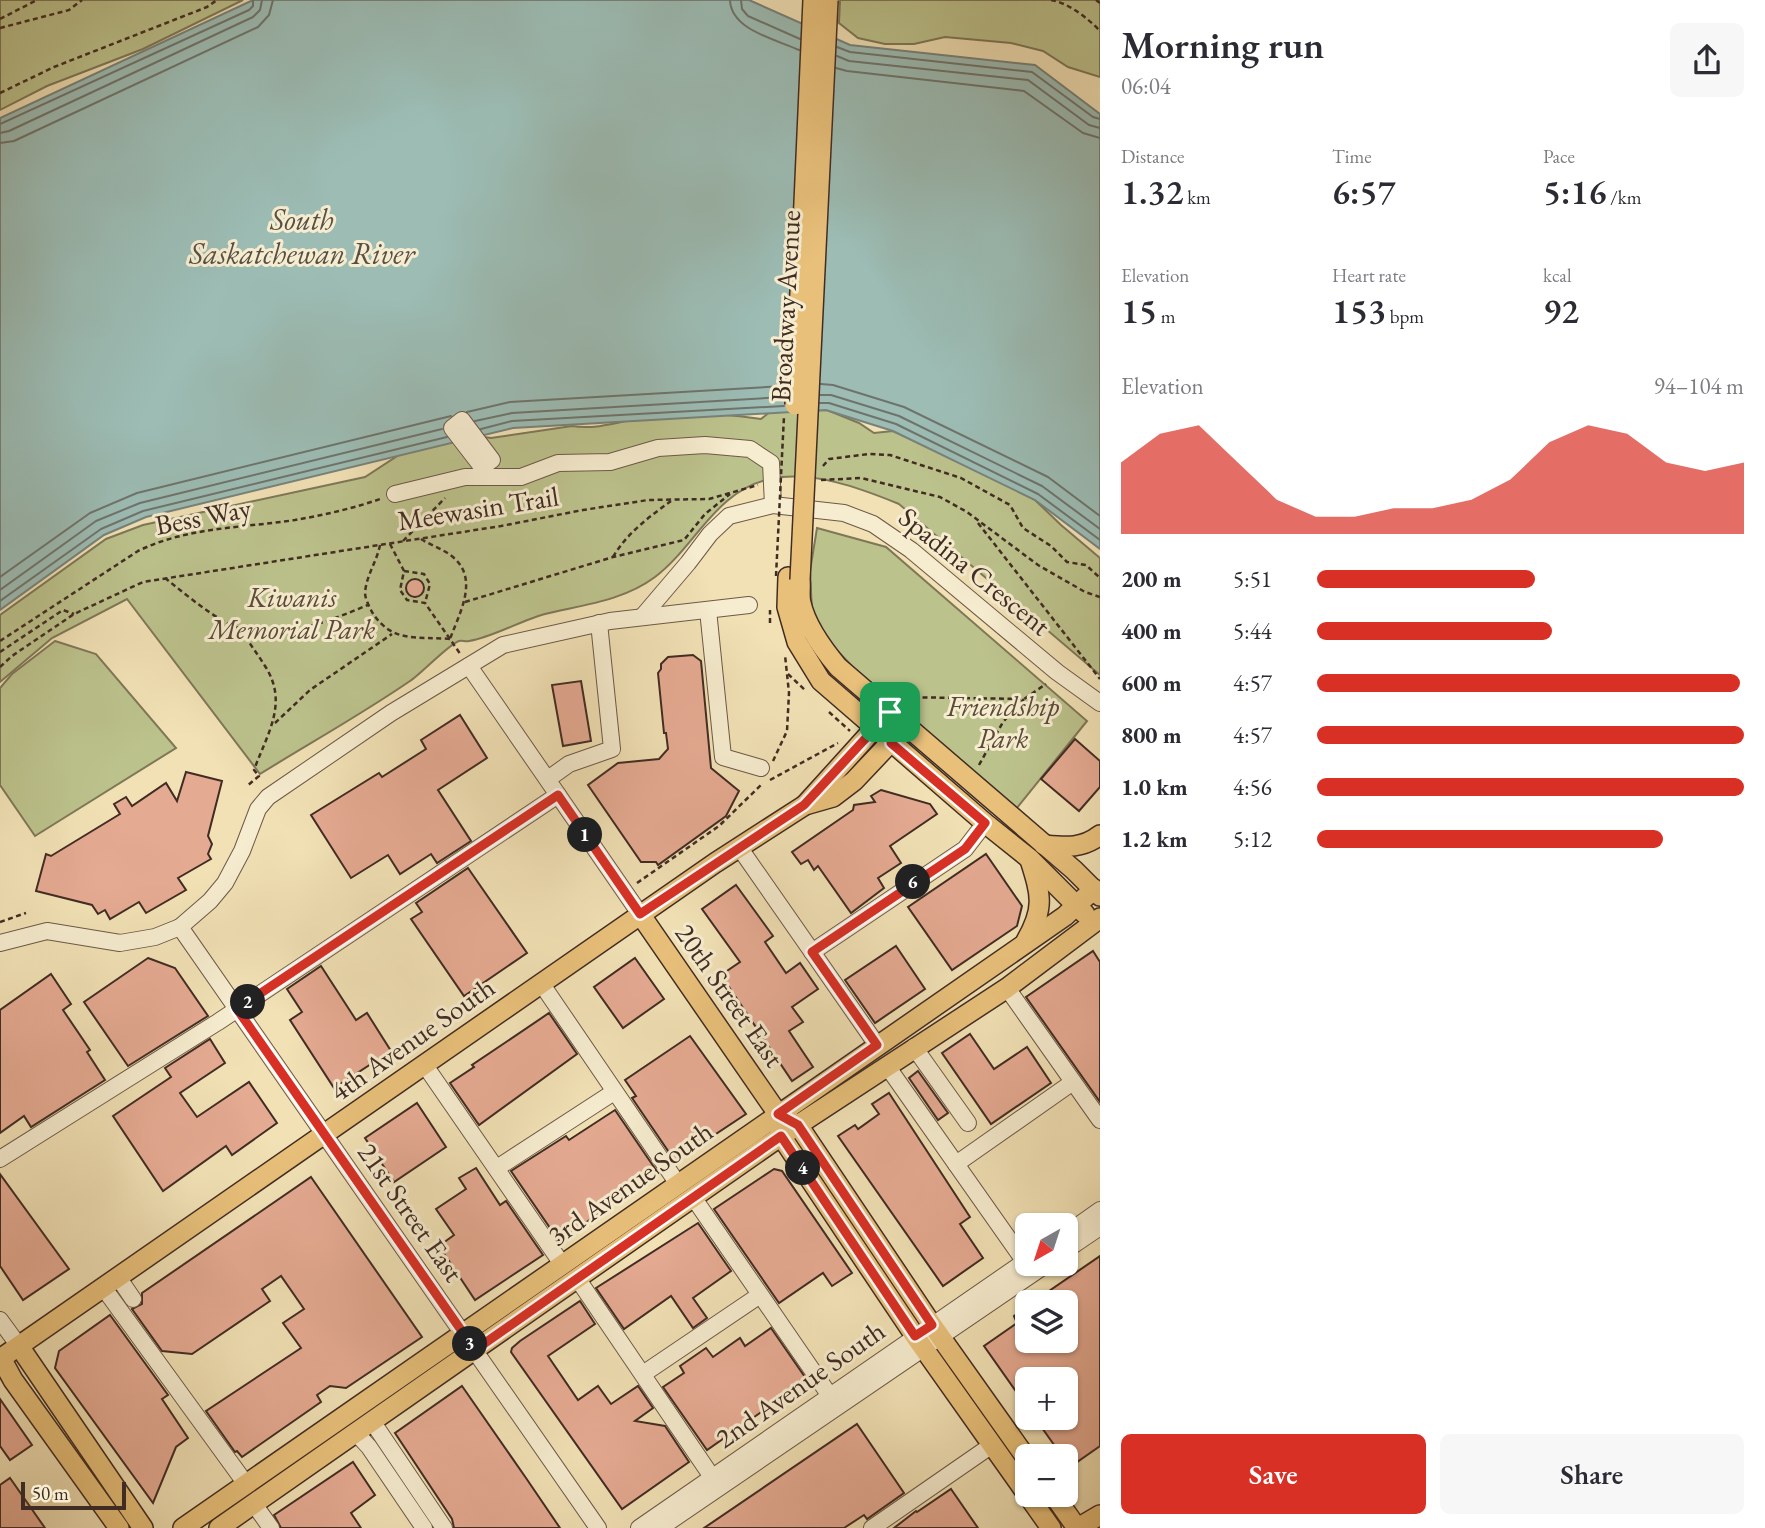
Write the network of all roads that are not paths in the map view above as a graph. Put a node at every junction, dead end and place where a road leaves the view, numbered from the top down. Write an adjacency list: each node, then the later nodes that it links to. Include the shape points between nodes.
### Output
1 (813, 0): 7 (main road, Broadway Avenue, bridge)
2 (828, 0): 7 (main road, Broadway Avenue, bridge)
3 (458, 423): 4 (street, via 452,428 482,467 488,463)
4 (499, 476): 5 (street, via 465,477); 6 (street, via 521,477 558,463 610,462 658,448 705,445 750,449 771,463 778,482)
5 (395, 494)
6 (774, 505): 11 (street, Spadina Crescent, via 729,516); 14 (street, Spadina Crescent, via 844,513 873,524)
7 (785, 579): 10 (main road, Broadway Avenue)
8 (749, 605): 9 (street)
9 (708, 610): 11 (street); 19 (street, via 723,757)
10 (796, 610): 15 (main road, via 838,667); 17 (main road, via 797,642 821,681)
11 (642, 617): 12 (street)
12 (599, 623): 13 (street, via 503,645); 20 (street, via 612,749 569,764)
13 (469, 666): 20 (street, 20th Street East); 31 (street, via 268,797 258,809 225,883)
14 (1100, 704)
15 (896, 708): 16 (main road); 17 (main road, 4th Avenue South)
16 (906, 726): 18 (main road, 4th Avenue South); 26 (main road)
17 (875, 728): 18 (main road); 22 (main road, 4th Avenue South)
18 (891, 743): 22 (main road, 4th Avenue South, via 833,797); 23 (main road)
19 (766, 770)
20 (548, 779): 21 (street, 20th Street East)
21 (558, 795): 29 (street, 20th Street East); 37 (street)
22 (804, 805): 25 (main road, 4th Avenue South)
23 (985, 823): 26 (main road); 34 (street, via 965,849)
24 (1100, 835): 26 (main road, via 1077,847)
25 (739, 847): 29 (main road, 4th Avenue South); 34 (street)
26 (1037, 852): 27 (main road); 28 (main road); 33 (main road, via 1040,907)
27 (1098, 887): 28 (main road, 3rd Avenue South)
28 (1079, 905): 30 (main road); 33 (main road, 3rd Avenue South)
29 (640, 914): 35 (main road, 4th Avenue South); 44 (main road, 20th Street East)
30 (1098, 925): 36 (main road, 3rd Avenue South)
31 (180, 928): 32 (street, via 120,943 47,931); 37 (street, 21st Street East)
32 (0, 943)
33 (1023, 946): 38 (main road, 3rd Avenue South)
34 (812, 952): 38 (street)
35 (541, 983): 40 (main road, 4th Avenue South); 43 (street)
36 (1007, 988): 39 (main road, 3rd Avenue South); 42 (street)
37 (237, 1009): 48 (street, 21st Street East); 50 (street)
38 (877, 1045): 44 (main road, 3rd Avenue South)
39 (914, 1047): 41 (main road, 3rd Avenue South); 46 (street)
40 (424, 1064): 48 (main road, 4th Avenue South); 52 (street)
41 (887, 1066): 47 (main road, 3rd Avenue South); 51 (street)
42 (1073, 1082): 45 (street); 51 (street)
43 (614, 1092): 52 (street); 53 (street)
44 (778, 1114): 47 (main road, 20th Street East); 49 (main road, 20th Street East); 53 (main road, 3rd Avenue South)
45 (1100, 1120)
46 (968, 1123)
47 (798, 1125): 49 (main road, 3rd Avenue South); 69 (main road, 20th Street East)
48 (324, 1133): 64 (main road, 4th Avenue South); 68 (street, 21st Street East)
49 (781, 1136): 54 (main road, 3rd Avenue South); 69 (main road, 20th Street East)
50 (0, 1159)
51 (956, 1164): 59 (street)
52 (497, 1168): 60 (street)
53 (678, 1184): 60 (main road, 3rd Avenue South)
54 (693, 1197): 63 (main road, 3rd Avenue South); 65 (street)
55 (1100, 1210): 56 (street)
56 (1078, 1226)
57 (1100, 1227): 58 (street)
58 (1078, 1242)
59 (1015, 1246)
60 (562, 1264): 68 (main road, 3rd Avenue South)
61 (1015, 1270): 69 (street, 2nd Avenue South)
62 (1027, 1276): 69 (street, 2nd Avenue South)
63 (577, 1279): 71 (main road, 3rd Avenue South); 73 (street)
64 (111, 1282): 66 (street); 70 (main road, 4th Avenue South); 80 (street)
65 (760, 1295): 73 (street); 74 (street)
66 (133, 1299)
67 (0, 1320): 70 (street)
68 (463, 1333): 71 (street, 21st Street East); 80 (main road, 3rd Avenue South)
69 (928, 1337): 74 (street, 2nd Avenue South); 77 (main road, 20th Street East); 78 (main road, 20th Street East); 92 (street, 2nd Avenue South)
70 (19, 1346): 72 (main road, 4th Avenue South); 86 (main road)
71 (475, 1350): 75 (main road, 3rd Avenue South); 90 (street, 21st Street East)
72 (0, 1358): 85 (main road)
73 (643, 1374): 79 (street)
74 (830, 1396): 79 (street, 2nd Avenue South)
75 (372, 1421): 76 (main road, 3rd Avenue South); 84 (street)
76 (356, 1433): 81 (main road, 3rd Avenue South); 84 (street)
77 (1015, 1444)
78 (992, 1445): 93 (street); 94 (main road, 20th Street East)
79 (712, 1477): 91 (street, 2nd Avenue South)
80 (246, 1483): 87 (main road, 3rd Avenue South)
81 (254, 1504): 88 (main road, 3rd Avenue South); 89 (street)
82 (1063, 1507): 95 (main road)
83 (1100, 1515): 95 (main road)
84 (432, 1526)
85 (119, 1528)
86 (143, 1528)
87 (183, 1528)
88 (219, 1528)
89 (271, 1528)
90 (598, 1528)
91 (639, 1528)
92 (660, 1528)
93 (872, 1528)
94 (1051, 1528)
95 (1078, 1528)

